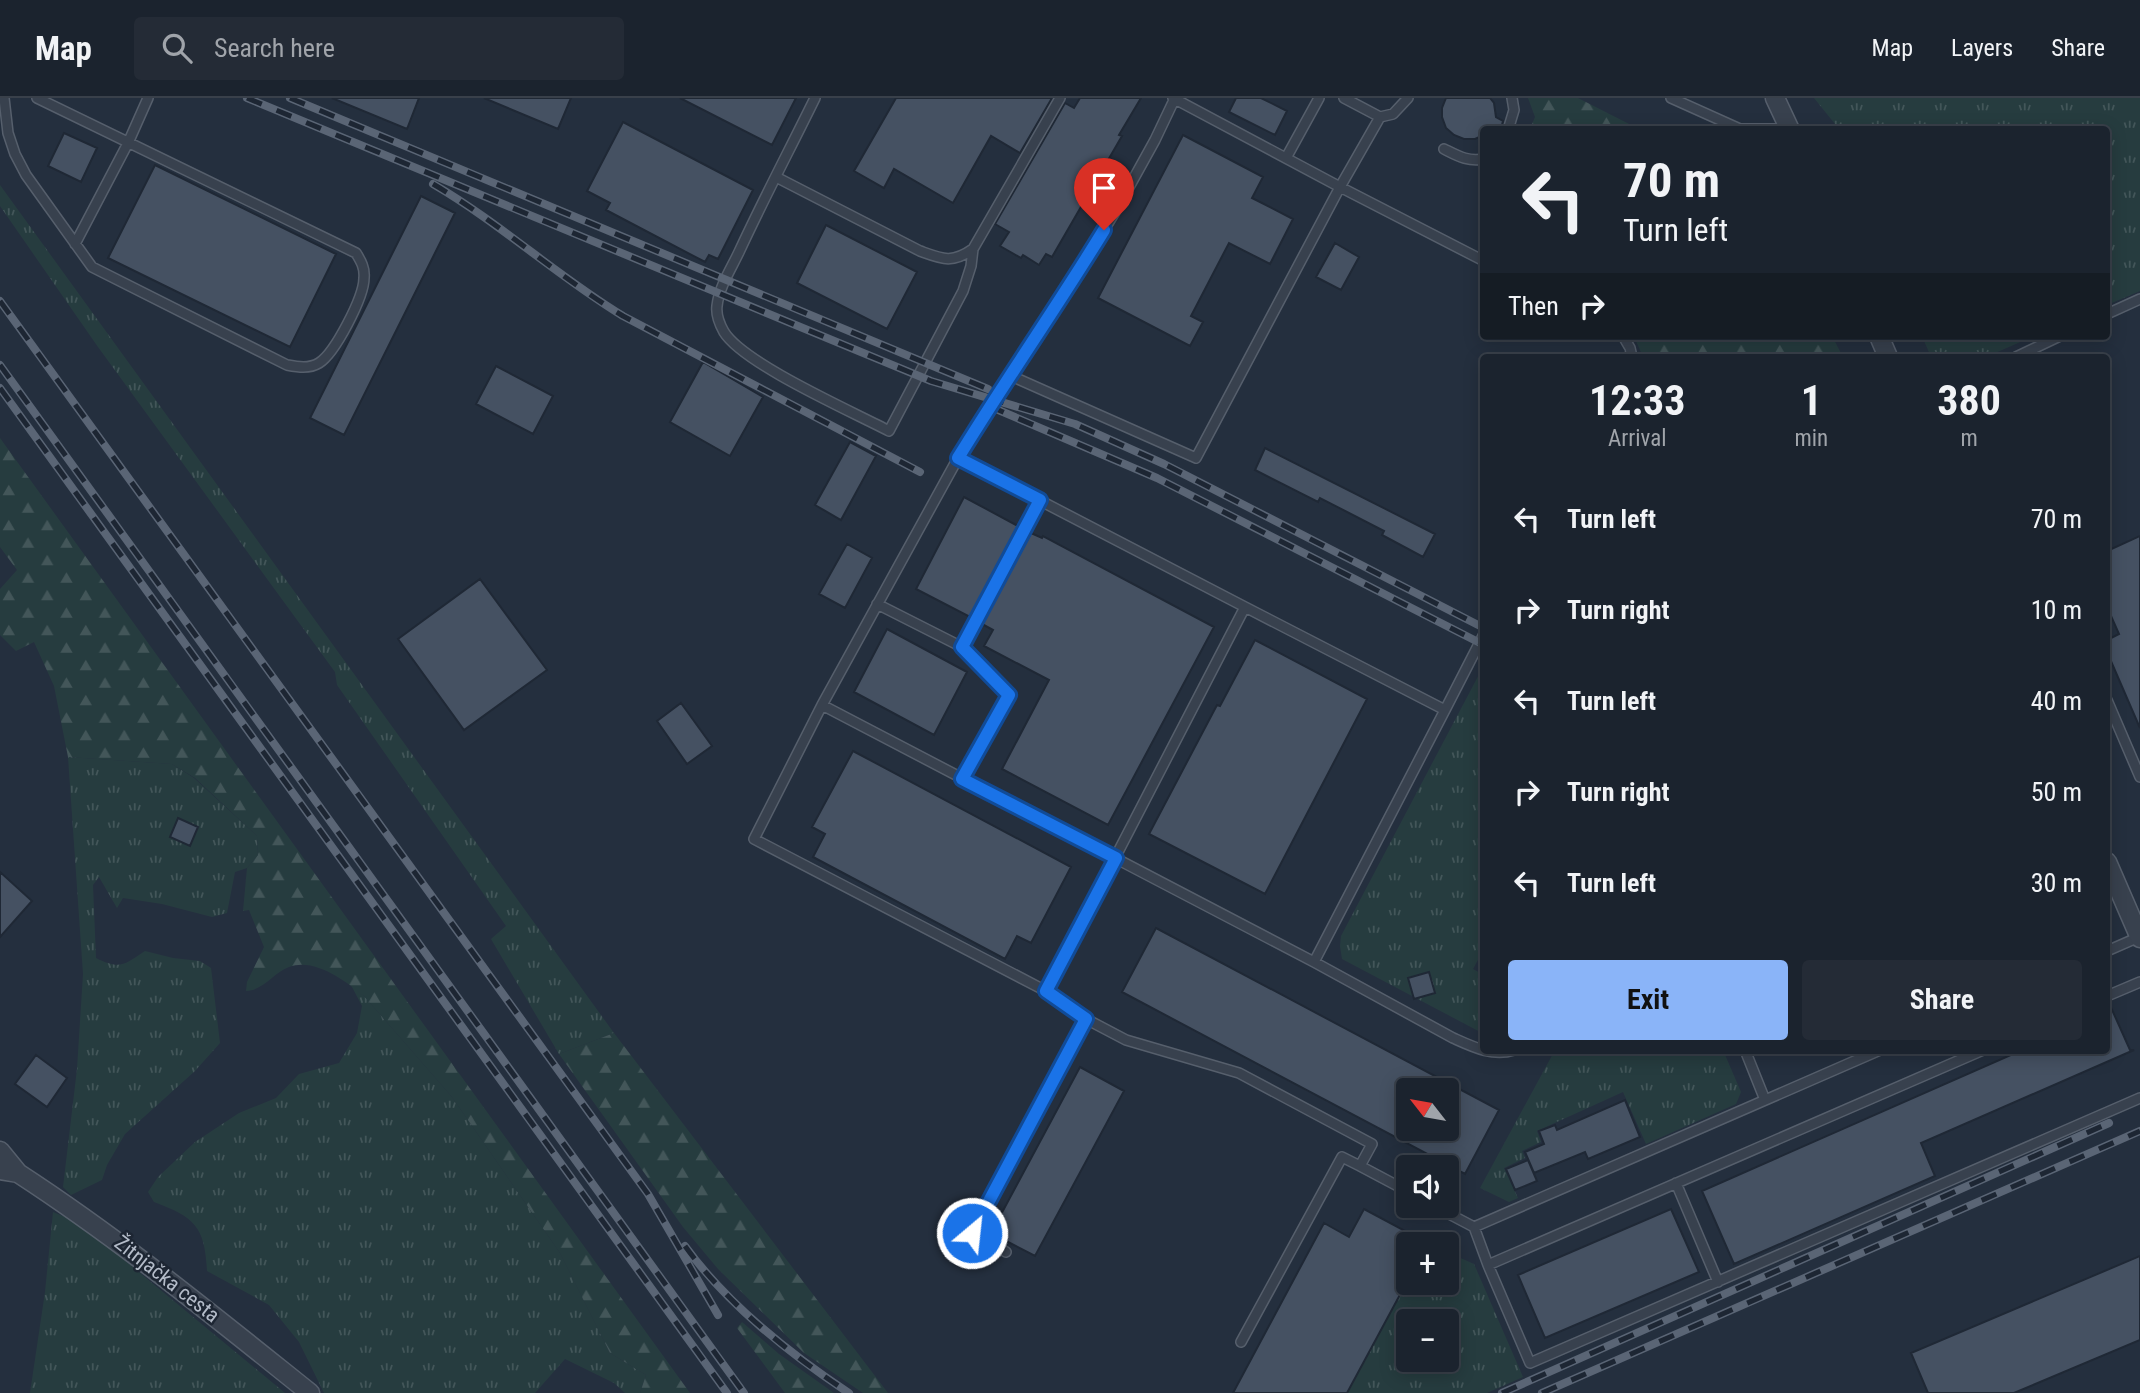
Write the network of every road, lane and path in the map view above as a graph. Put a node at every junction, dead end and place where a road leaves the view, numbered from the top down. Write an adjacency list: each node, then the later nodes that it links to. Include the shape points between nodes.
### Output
1 (4, 98): 23 (lane, via 15,154)
2 (37, 98): 17 (lane)
3 (148, 98): 17 (lane)
4 (816, 98): 21 (lane)
5 (1060, 98): 24 (lane)
6 (1174, 98): 19 (lane); 30 (lane, via 1118,206)
7 (1319, 98): 19 (lane)
8 (1344, 98): 13 (lane)
9 (1408, 98): 13 (lane, via 1392,114)
10 (1512, 98): 14 (lane)
11 (1671, 98): 15 (lane)
12 (1775, 98): 16 (street)
13 (1380, 117): 22 (lane)
14 (1509, 126)
15 (1733, 126)
16 (1789, 126)
17 (128, 143): 23 (lane); 23 (lane, via 356,253 365,280 340,338 320,363 300,368 287,365 92,267)
18 (1444, 149): 20 (lane, via 1463,159)
19 (1286, 158): 22 (lane)
20 (1480, 160)
21 (776, 177): 24 (lane, via 919,251 959,259); 24 (lane, via 719,295 716,309 722,326 740,349 762,364 889,430 963,291)
22 (1340, 187): 25 (lane); 30 (lane, via 1196,458)
23 (75, 244)
24 (973, 249)
25 (1480, 259)
26 (2140, 299): 27 (lane)
27 (2110, 313)
28 (2052, 340): 29 (lane)
29 (2022, 354)
30 (1009, 375): 31 (lane)
31 (958, 458): 32 (lane); 33 (lane)
32 (1040, 500): 34 (lane); 36 (lane)
33 (877, 604): 36 (lane); 37 (lane)
34 (1245, 607): 39 (lane); 42 (lane)
35 (1480, 642): 39 (lane)
36 (962, 647): 41 (lane, via 1009,695)
37 (822, 705): 41 (lane); 48 (lane, via 754,839)
38 (2110, 707): 40 (lane)
39 (1445, 710): 46 (lane)
40 (2140, 777)
41 (962, 779): 42 (lane)
42 (1116, 858): 46 (lane); 48 (lane)
43 (2110, 869): 44 (street)
44 (2140, 938): 45 (lane)
45 (2110, 950)
46 (1314, 962): 51 (lane)
47 (2140, 982): 49 (lane)
48 (1046, 991): 50 (lane)
49 (2110, 995)
50 (1086, 1019): 58 (lane, via 1126,1040 1239,1073 1372,1144); 65 (lane, via 972,1233)
51 (1480, 1049)
52 (1747, 1054): 56 (lane)
53 (1871, 1054): 56 (lane)
54 (1971, 1054): 61 (lane)
55 (2140, 1098): 67 (lane)
56 (1765, 1100): 64 (lane)
57 (0, 1151): 60 (street)
58 (1360, 1166): 62 (lane); 68 (lane, via 1342,1157)
59 (0, 1170): 60 (street)
60 (18, 1173): 69 (street, Žitnjačka cesta, via 148,1263)
61 (1676, 1183): 66 (lane); 67 (lane)
62 (1396, 1185)
63 (1457, 1218): 64 (lane)
64 (1474, 1227): 66 (lane)
65 (1006, 1252)
66 (1488, 1265): 67 (lane, via 1530,1363)
67 (1718, 1282)
68 (1241, 1342)
69 (310, 1393)

